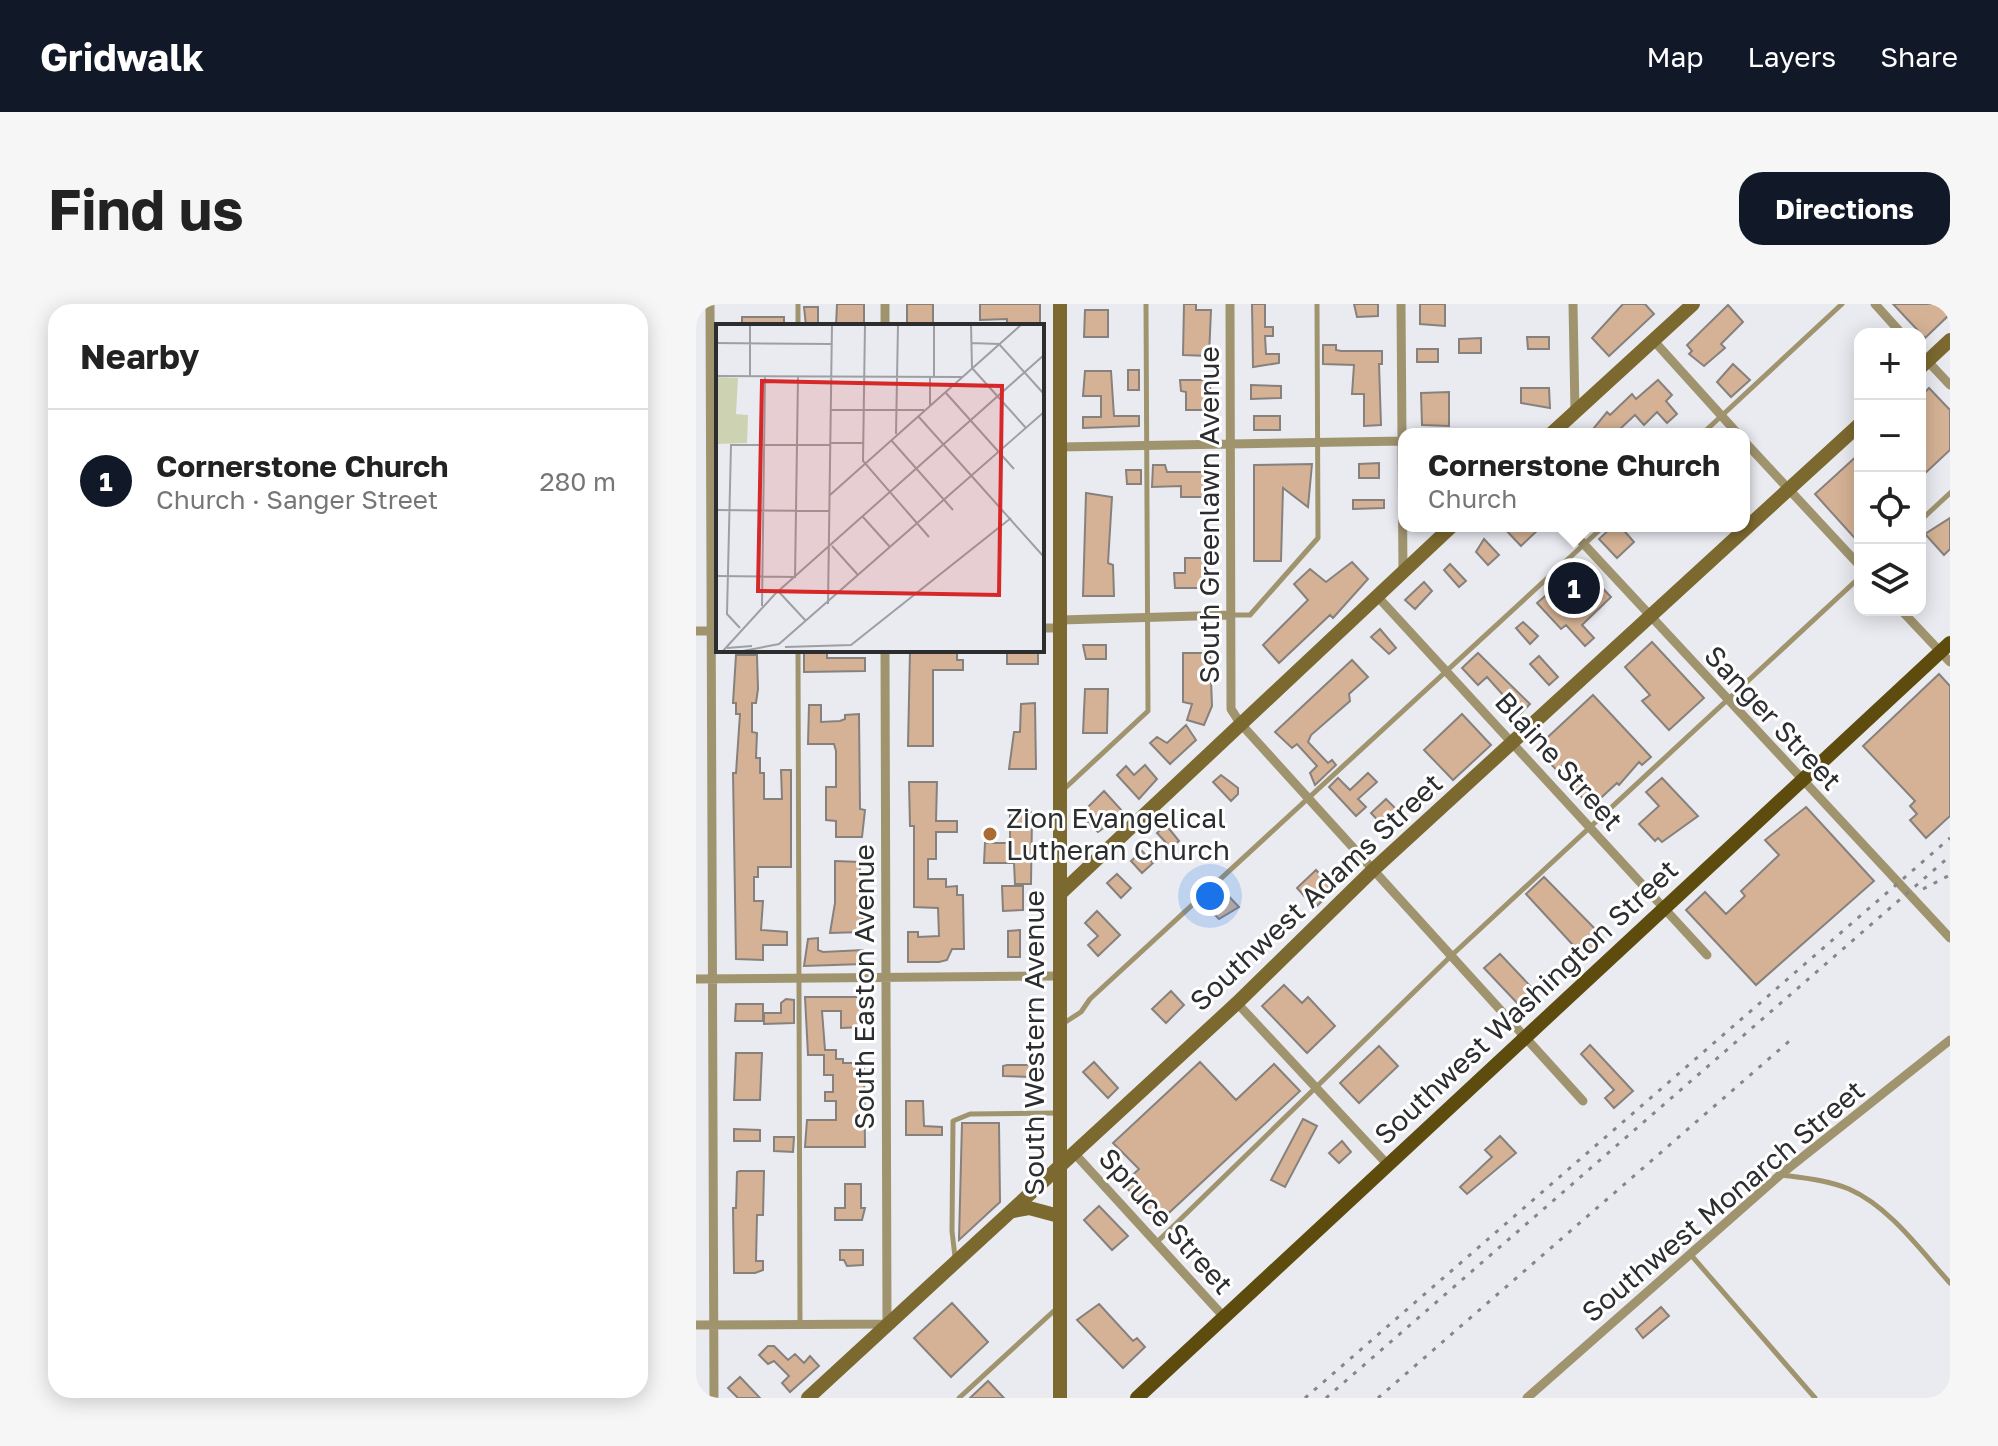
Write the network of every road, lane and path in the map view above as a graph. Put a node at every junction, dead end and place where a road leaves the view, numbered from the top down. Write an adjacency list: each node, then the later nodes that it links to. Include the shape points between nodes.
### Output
1 (710, 304): 51 (street)
2 (1060, 304): 28 (main road, South Western Avenue)
3 (1146, 304): 27 (lane)
4 (1230, 304): 26 (street, South Greenlawn Avenue)
5 (1317, 304): 25 (lane)
6 (1401, 304): 19 (street)
7 (1573, 304): 17 (street)
8 (1693, 304): 13 (main road)
9 (1842, 304): 18 (lane)
10 (1875, 304): 11 (street)
11 (1897, 328)
12 (1950, 340): 14 (main road)
13 (1654, 341): 17 (main road); 18 (street)
14 (1926, 358)
15 (1926, 364): 16 (street)
16 (1950, 385)
17 (1575, 412): 20 (main road)
18 (1721, 415): 21 (lane); 22 (street)
19 (1402, 428)
20 (1558, 428)
21 (1708, 428)
22 (1733, 428)
23 (1854, 430): 30 (main road, Southwest Adams Street)
24 (1398, 441): 25 (street)
25 (1317, 442): 26 (street); 44 (lane, via 1318,538 1250,615)
26 (1230, 444): 27 (street); 44 (street, South Greenlawn Avenue)
27 (1146, 445): 28 (street); 46 (lane)
28 (1060, 447): 48 (main road, South Western Avenue)
29 (1750, 448): 30 (street)
30 (1789, 490): 33 (main road, Southwest Adams Street); 40 (street)
31 (1950, 493): 32 (lane)
32 (1926, 515)
33 (1750, 526)
34 (1403, 532): 41 (street)
35 (1446, 532): 41 (main road)
36 (1572, 532): 39 (street, Sanger Street)
37 (1597, 532): 39 (lane)
38 (1744, 532): 47 (main road, Southwest Adams Street)
39 (1583, 544): 47 (street, Sanger Street); 55 (lane)
40 (1854, 560)
41 (1403, 572): 43 (main road)
42 (1854, 583): 56 (lane)
43 (1377, 596): 55 (street, Blaine Street); 57 (main road)
44 (1231, 615): 46 (street); 57 (street, South Greenlawn Avenue, via 1231,709)
45 (1907, 616): 54 (street)
46 (1147, 617): 48 (street); 60 (lane, via 1148,711)
47 (1651, 618): 56 (street, Sanger Street); 58 (main road, Southwest Adams Street)
48 (1061, 624): 49 (street); 60 (main road, South Western Avenue)
49 (1044, 628)
50 (696, 631): 51 (street)
51 (714, 631): 73 (street)
52 (798, 652): 70 (lane)
53 (885, 652): 71 (street, South Easton Avenue)
54 (1947, 653): 59 (main road, Southwest Washington Street)
55 (1447, 671): 58 (street, Blaine Street); 61 (lane)
56 (1727, 701): 59 (street, Sanger Street); 62 (lane)
57 (1240, 723): 61 (street); 64 (main road)
58 (1514, 741): 62 (street, Blaine Street); 63 (main road, Southwest Adams Street)
59 (1802, 782): 65 (main road, Southwest Washington Street); 66 (street, Sanger Street)
60 (1061, 792): 64 (main road, South Western Avenue)
61 (1309, 797): 63 (street); 75 (lane, via 1081,1012)
62 (1588, 827): 65 (street, Blaine Street); 67 (lane)
63 (1374, 869): 67 (street); 74 (main road, Southwest Adams Street)
64 (1061, 893): 69 (main road, South Western Avenue)
65 (1665, 909): 68 (street, Blaine Street); 76 (main road, Southwest Washington Street)
66 (1950, 938)
67 (1452, 955): 76 (street); 78 (lane)
68 (1707, 955)
69 (1060, 976): 71 (street); 75 (main road, South Western Avenue)
70 (797, 978): 71 (street); 73 (street); 96 (lane)
71 (886, 978): 93 (street, South Easton Avenue)
72 (696, 979): 73 (street)
73 (711, 979): 95 (street)
74 (1237, 1003): 78 (street); 81 (main road, Southwest Adams Street)
75 (1059, 1025): 80 (main road, South Western Avenue)
76 (1526, 1037): 79 (street); 82 (main road, Southwest Washington Street)
77 (1950, 1040): 84 (street, Southwest Monarch Street)
78 (1317, 1088): 82 (street); 87 (lane)
79 (1583, 1101)
80 (1059, 1113): 83 (main road, South Western Avenue); 89 (lane, via 970,1114 953,1121)
81 (1075, 1154): 83 (main road, Southwest Adams Street); 87 (street, Spruce Street)
82 (1388, 1165): 92 (main road, Southwest Washington Street)
83 (1059, 1170): 85 (main road, Southwest Adams Street); 86 (main road, South Western Avenue)
84 (1780, 1175): 88 (street, Southwest Monarch Street); 90 (lane, via 1851,1190 1896,1224)
85 (1012, 1212): 86 (main road, via 1029,1208); 89 (main road, Southwest Adams Street)
86 (1059, 1216): 91 (main road, South Western Avenue)
87 (1156, 1243): 92 (street, Spruce Street)
88 (1690, 1254): 102 (street, Southwest Monarch Street); 103 (lane)
89 (956, 1262): 93 (main road, Southwest Adams Street)
90 (1950, 1283)
91 (1060, 1306): 99 (lane); 100 (main road, South Western Avenue)
92 (1224, 1317): 101 (main road, Southwest Washington Street)
93 (887, 1324): 96 (street); 98 (main road, Southwest Adams Street)
94 (696, 1325): 95 (street)
95 (711, 1325): 96 (street); 97 (street)
96 (800, 1325)
97 (714, 1398)
98 (808, 1398)
99 (959, 1398)
100 (1060, 1398)
101 (1137, 1398)
102 (1527, 1398)
103 (1815, 1398)

